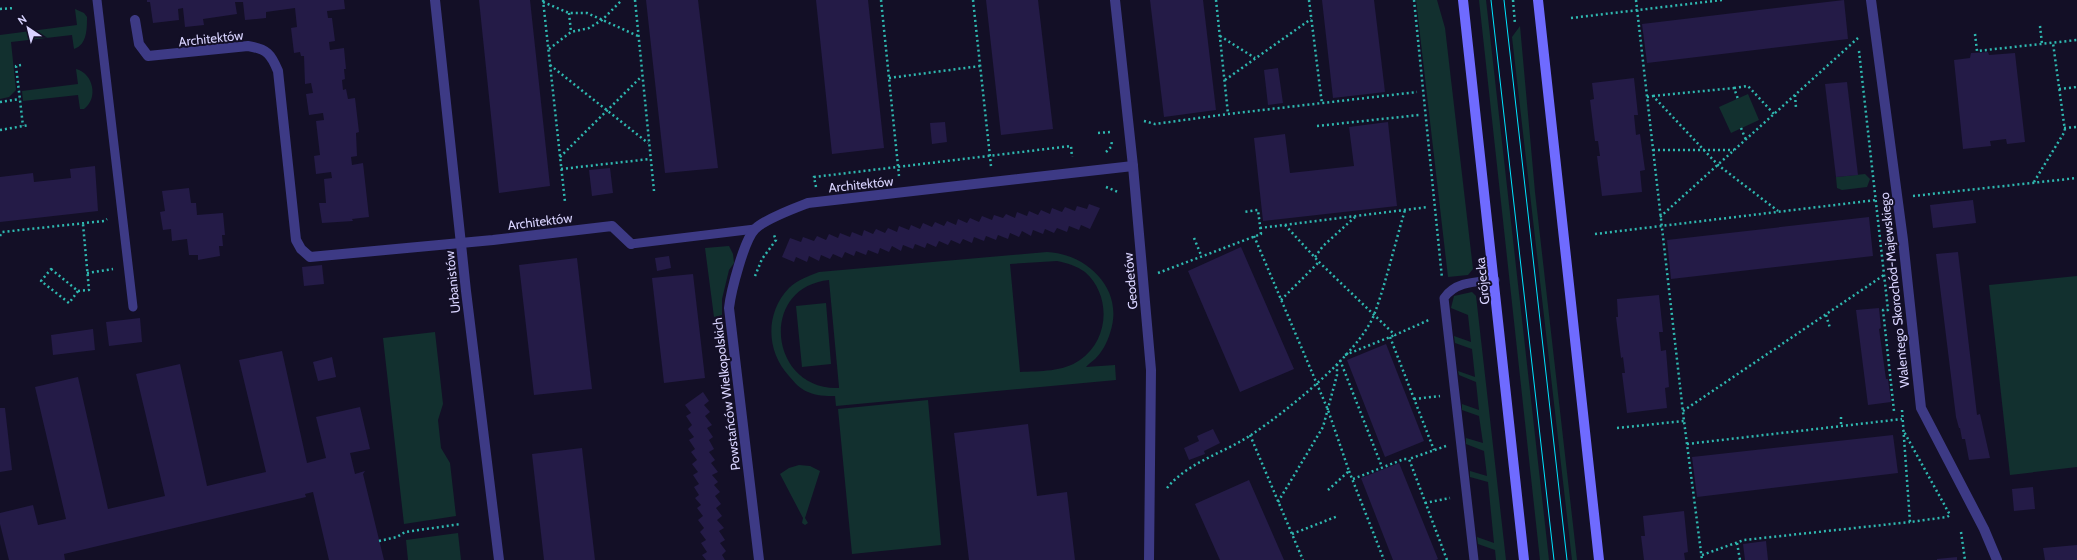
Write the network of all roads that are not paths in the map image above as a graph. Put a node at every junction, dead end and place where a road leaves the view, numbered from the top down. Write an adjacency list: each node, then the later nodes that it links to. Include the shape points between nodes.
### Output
1 (97, 0): 13 (lane)
2 (435, 0): 10 (street, Urbanistów)
3 (1115, 0): 8 (street, Geodetów)
4 (1463, 0): 12 (main road, Grójecka)
5 (1538, 0): 19 (main road)
6 (1871, 0): 20 (street, Walentego Skorochód-Majewskiego, via 1903,240 1921,408)
7 (135, 20): 10 (street, Architektów, via 139,44 148,56 248,46 262,49 273,58 278,71 296,240 310,257)
8 (1133, 166): 9 (street, Architektów, via 808,203); 16 (street, Geodetów, via 1151,370)
9 (755, 229): 11 (lane, Architektów); 15 (street, Powstańców Wielkopolskich, via 743,252 729,308)
10 (461, 242): 11 (street, Architektów, via 612,226); 14 (street, Urbanistów)
11 (631, 244)
12 (1495, 280): 17 (lane, via 1458,285 1449,290 1444,298); 18 (main road, Grójecka)
13 (133, 306)
14 (498, 560)
15 (759, 560)
16 (1149, 560)
17 (1474, 560)
18 (1524, 560)
19 (1598, 560)
20 (1998, 560)

